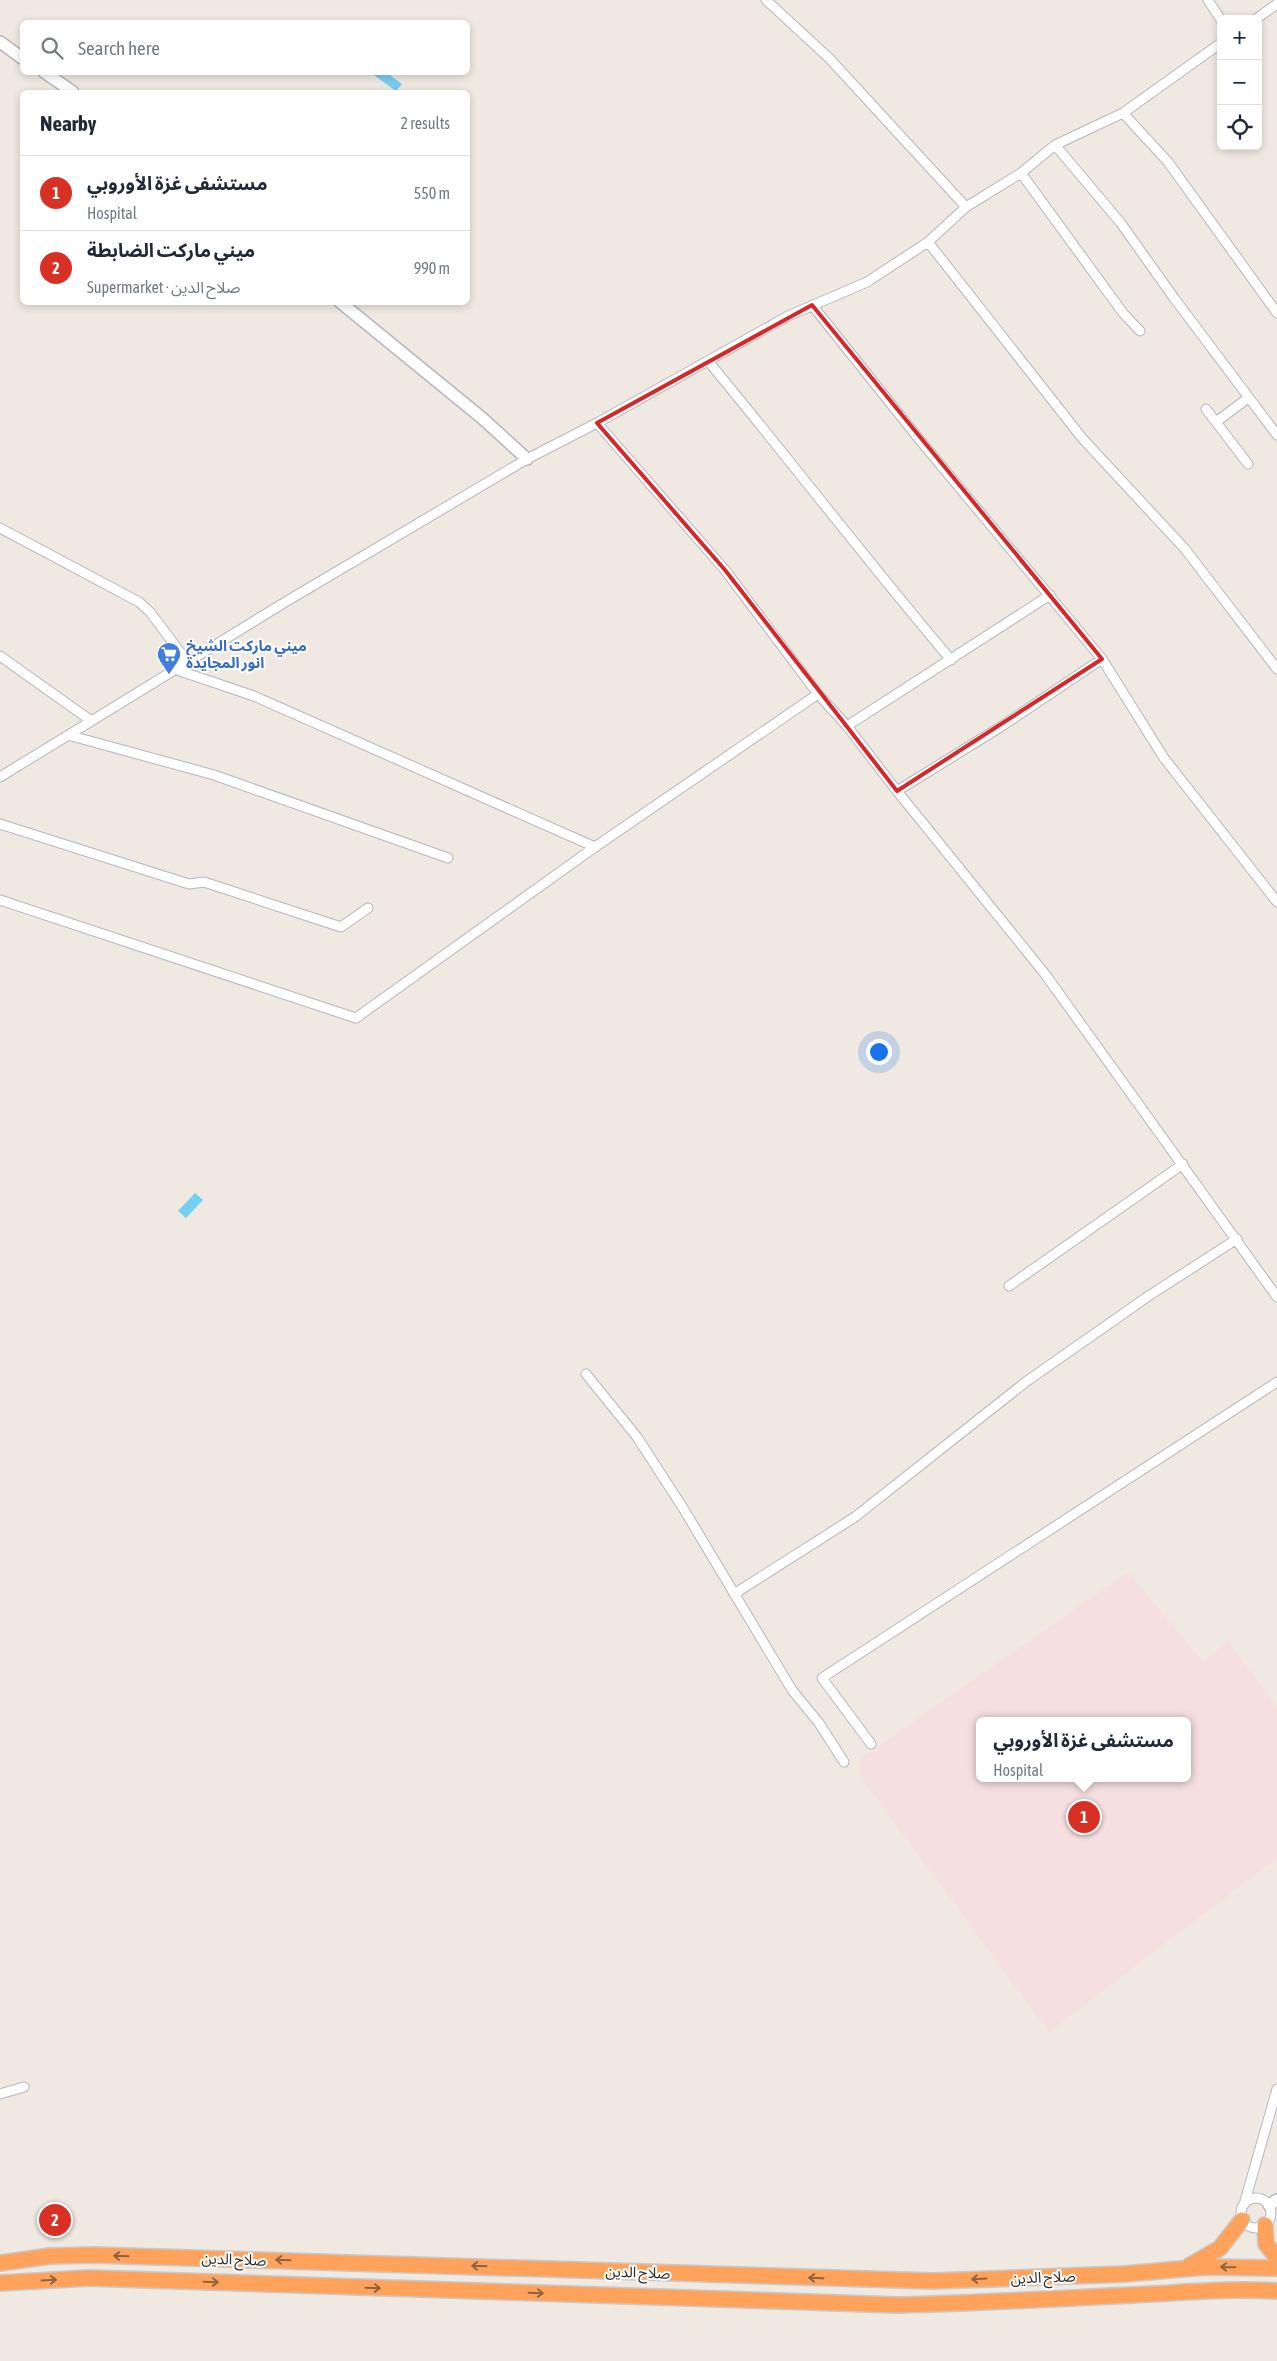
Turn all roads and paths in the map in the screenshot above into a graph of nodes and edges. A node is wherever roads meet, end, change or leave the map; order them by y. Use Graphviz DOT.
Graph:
graph roads {
  1 [pos="766,0"];
  2 [pos="1208,0"];
  3 [pos="1277,4"];
  4 [pos="1218,15"];
  5 [pos="1262,15"];
  6 [pos="0,42"];
  7 [pos="1217,47"];
  8 [pos="20,57"];
  9 [pos="48,75"];
  10 [pos="70,90"];
  11 [pos="1123,113"];
  12 [pos="1055,145"];
  13 [pos="1021,173"];
  14 [pos="966,207"];
  15 [pos="928,242"];
  16 [pos="344,305"];
  17 [pos="812,306"];
  18 [pos="1277,314"];
  19 [pos="1140,331"];
  20 [pos="708,362"];
  21 [pos="1248,398"];
  22 [pos="1206,409"];
  23 [pos="1216,422"];
  24 [pos="598,423"];
  25 [pos="1277,435"];
  26 [pos="527,460"];
  27 [pos="1248,464"];
  28 [pos="0,528"];
  29 [pos="1050,595"];
  30 [pos="0,656"];
  31 [pos="1102,659"];
  32 [pos="951,660"];
  33 [pos="1277,669"];
  34 [pos="177,670"];
  35 [pos="818,694"];
  36 [pos="90,720"];
  37 [pos="847,726"];
  38 [pos="68,735"];
  39 [pos="0,777"];
  40 [pos="897,791"];
  41 [pos="0,824"];
  42 [pos="595,847"];
  43 [pos="448,858"];
  44 [pos="0,900"];
  45 [pos="1277,902"];
  46 [pos="368,908"];
  47 [pos="1183,1164"];
  48 [pos="1237,1239"];
  49 [pos="1009,1286"];
  50 [pos="1277,1297"];
  51 [pos="586,1374"];
  52 [pos="1277,1382"];
  53 [pos="734,1594"];
  54 [pos="871,1744"];
  55 [pos="844,1762"];
  56 [pos="24,2087"];
  57 [pos="1277,2088"];
  58 [pos="0,2094"];
  59 [pos="1245,2201"];
  60 [pos="1273,2203"];
  61 [pos="1242,2220"];
  62 [pos="1265,2225"];
  63 [pos="1277,2258"];
  64 [pos="0,2263"];
  65 [pos="1185,2268"];
  66 [pos="1277,2268"];
  67 [pos="590,2270"];
  68 [pos="0,2283"];
  69 [pos="1277,2291"];
  70 [pos="583,2295"];
  1 -- 14 [label="street"];
  2 -- 4 [label="street"];
  3 -- 5 [label="street"];
  6 -- 8 [label="street"];
  7 -- 11 [label="street"];
  9 -- 10 [label="street"];
  11 -- 12 [label="street"];
  11 -- 18 [label="street"];
  12 -- 13 [label="street"];
  12 -- 21 [label="street"];
  13 -- 14 [label="street"];
  13 -- 19 [label="street"];
  14 -- 15 [label="street"];
  15 -- 17 [label="street"];
  15 -- 33 [label="street"];
  16 -- 26 [label="street"];
  17 -- 20 [label="street"];
  17 -- 29 [label="street"];
  20 -- 24 [label="street"];
  20 -- 32 [label="street"];
  21 -- 23 [label="street"];
  21 -- 25 [label="street"];
  22 -- 23 [label="street"];
  23 -- 27 [label="street"];
  24 -- 26 [label="street"];
  24 -- 35 [label="street"];
  26 -- 34 [label="street"];
  28 -- 34 [label="street"];
  29 -- 31 [label="street"];
  29 -- 32 [label="street"];
  30 -- 36 [label="street"];
  31 -- 40 [label="street"];
  31 -- 45 [label="street"];
  32 -- 37 [label="street"];
  34 -- 36 [label="street"];
  34 -- 42 [label="street"];
  35 -- 37 [label="street"];
  35 -- 42 [label="street"];
  36 -- 38 [label="street"];
  37 -- 40 [label="street"];
  38 -- 39 [label="street"];
  38 -- 43 [label="street"];
  40 -- 47 [label="street"];
  41 -- 46 [label="street"];
  42 -- 44 [label="street"];
  47 -- 48 [label="street"];
  47 -- 49 [label="street"];
  48 -- 50 [label="street"];
  48 -- 53 [label="street"];
  51 -- 53 [label="street"];
  52 -- 54 [label="street"];
  53 -- 55 [label="street"];
  56 -- 58 [label="street"];
  57 -- 59 [label="street"];
  59 -- 60 [label="street"];
  59 -- 61 [label="street"];
  60 -- 62 [label="street"];
  61 -- 62 [label="street"];
  61 -- 65 [label="highway"];
  62 -- 63 [label="highway"];
  67 -- 64 [label="highway, صلاح الدين, one-way"];
  66 -- 65 [label="highway, صلاح الدين, one-way"];
  65 -- 67 [label="highway, صلاح الدين, one-way"];
  67 -- 70 [label="highway"];
  68 -- 70 [label="highway, صلاح الدين, one-way"];
  69 -- 70 [label="highway, صلاح الدين"];
}
